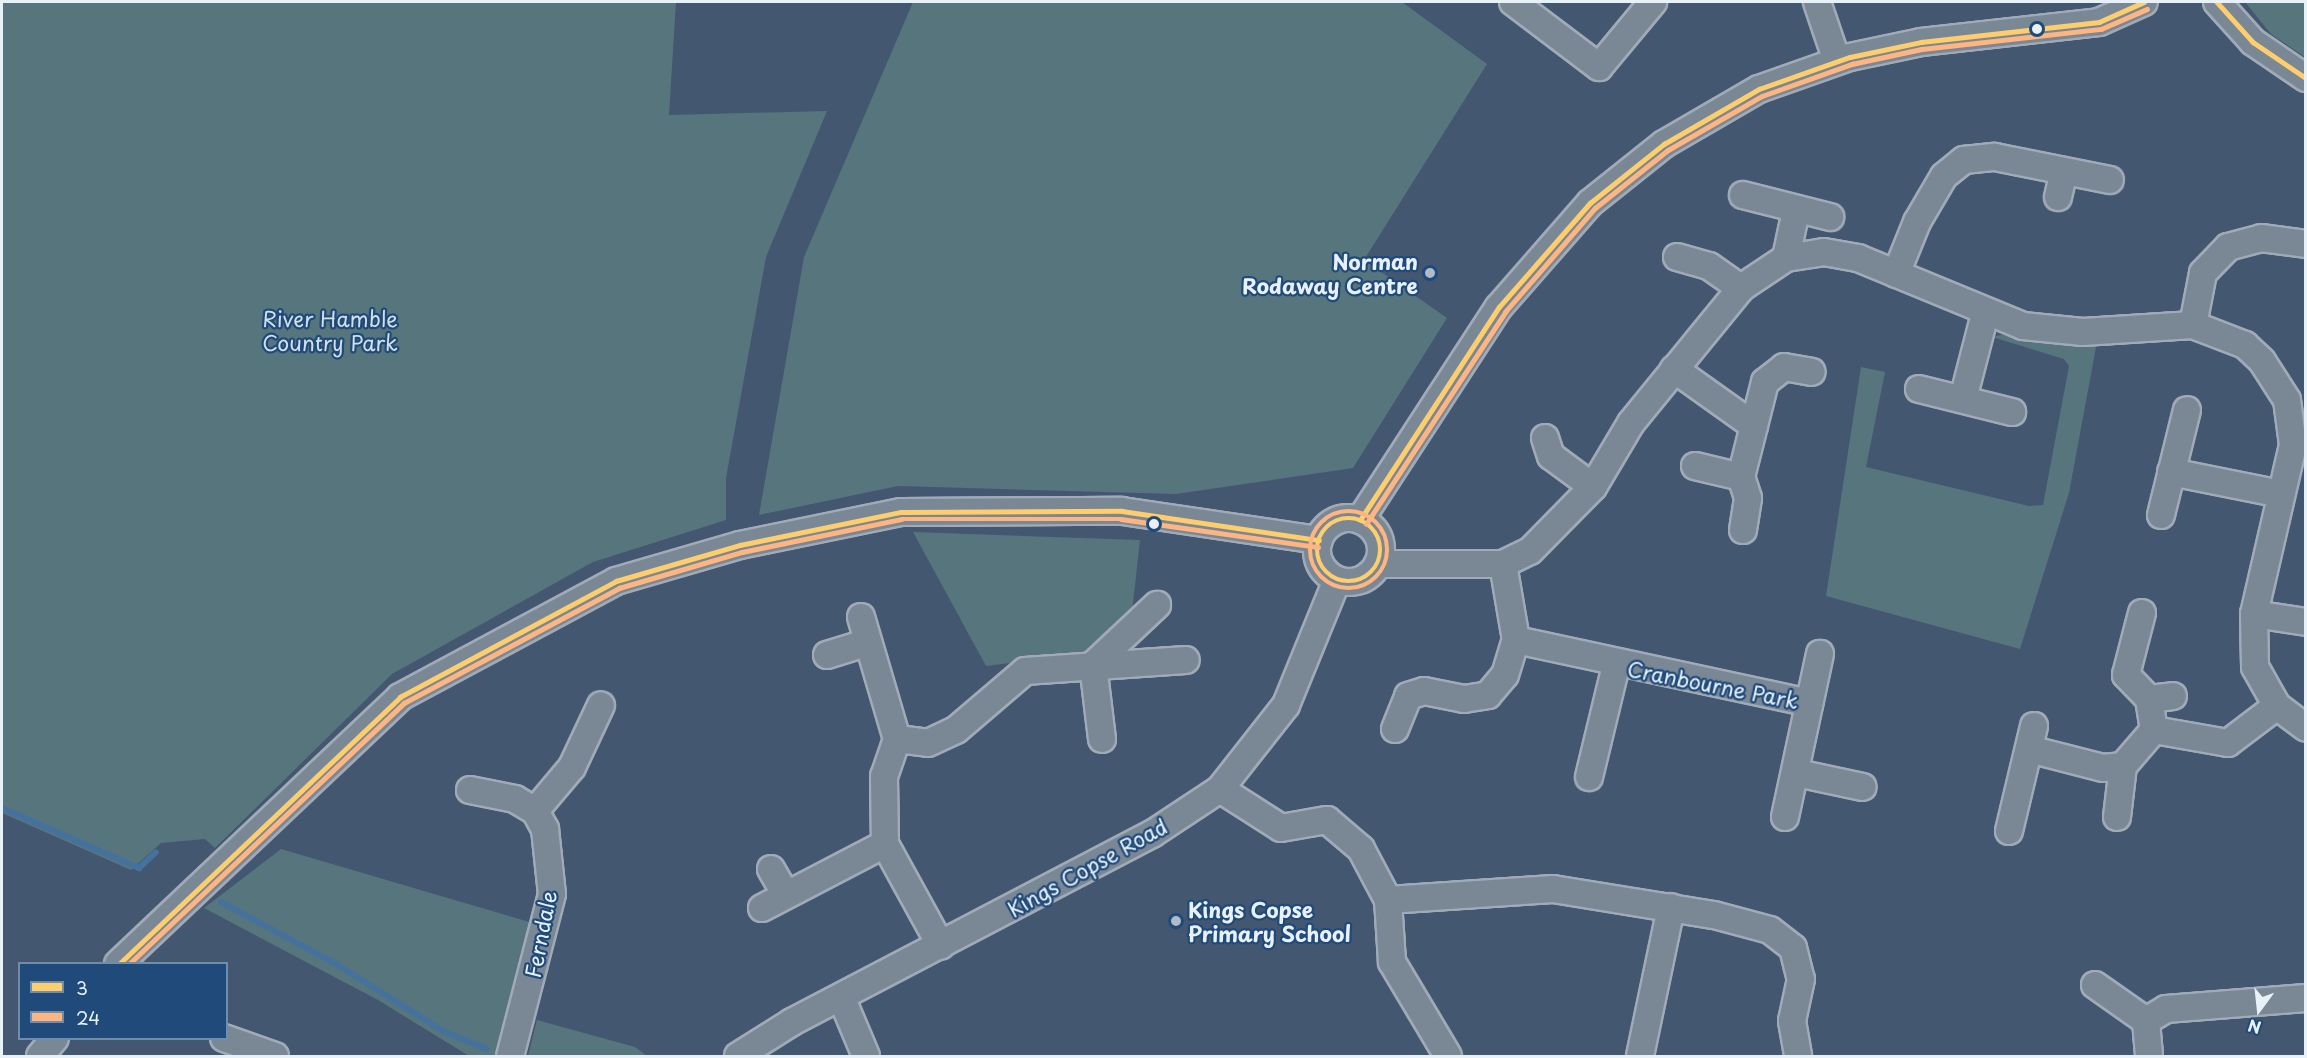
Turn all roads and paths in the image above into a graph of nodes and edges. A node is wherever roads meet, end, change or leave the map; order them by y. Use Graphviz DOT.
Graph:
graph roads {
  1 [pos="1513,2"];
  2 [pos="1653,2"];
  3 [pos="1817,2"];
  4 [pos="2144,2"];
  5 [pos="2217,2"];
  6 [pos="1837,62"];
  7 [pos="2306,78"];
  8 [pos="2064,172"];
  9 [pos="2110,180"];
  10 [pos="1743,195"];
  11 [pos="2058,197"];
  12 [pos="1796,210"];
  13 [pos="1830,217"];
  14 [pos="2306,244"];
  15 [pos="1677,257"];
  16 [pos="1786,258"];
  17 [pos="1896,274"];
  18 [pos="1741,288"];
  19 [pos="1985,314"];
  20 [pos="2193,325"];
  21 [pos="1674,369"];
  22 [pos="1812,372"];
  23 [pos="1919,389"];
  24 [pos="1964,399"];
  25 [pos="2187,410"];
  26 [pos="2012,412"];
  27 [pos="1754,426"];
  28 [pos="1543,450"];
  29 [pos="1695,466"];
  30 [pos="2171,472"];
  31 [pos="1741,477"];
  32 [pos="1593,487"];
  33 [pos="2281,494"];
  34 [pos="2161,515"];
  35 [pos="1360,520"];
  36 [pos="1743,530"];
  37 [pos="1319,540"];
  38 [pos="1378,564"];
  39 [pos="1503,564"];
  40 [pos="1337,580"];
  41 [pos="1157,605"];
  42 [pos="2142,613"];
  43 [pos="2254,614"];
  44 [pos="861,617"];
  45 [pos="2306,622"];
  46 [pos="1516,640"];
  47 [pos="866,643"];
  48 [pos="1820,654"];
  49 [pos="827,655"];
  50 [pos="1186,660"];
  51 [pos="1616,664"];
  52 [pos="1093,665"];
  53 [pos="1809,703"];
  54 [pos="2277,706"];
  55 [pos="590,717"];
  56 [pos="2306,728"];
  57 [pos="1395,729"];
  58 [pos="2154,730"];
  59 [pos="897,739"];
  60 [pos="1102,739"];
  61 [pos="2123,766"];
  62 [pos="1797,773"];
  63 [pos="1589,777"];
  64 [pos="1863,787"];
  65 [pos="1220,789"];
  66 [pos="477,795"];
  67 [pos="535,811"];
  68 [pos="1785,817"];
  69 [pos="2117,817"];
  70 [pos="2009,831"];
  71 [pos="885,844"];
  72 [pos="771,868"];
  73 [pos="785,893"];
  74 [pos="1388,900"];
  75 [pos="1671,907"];
  76 [pos="762,908"];
  77 [pos="941,946"];
  78 [pos="119,962"];
  79 [pos="2095,985"];
  80 [pos="2306,998"];
  81 [pos="842,999"];
  82 [pos="2146,1021"];
  83 [pos="228,1039"];
  84 [pos="53,1040"];
  85 [pos="40,1056"];
  86 [pos="275,1056"];
  87 [pos="510,1056"];
  88 [pos="738,1056"];
  89 [pos="867,1056"];
  90 [pos="1448,1056"];
  91 [pos="1640,1056"];
  92 [pos="1798,1056"];
  93 [pos="2149,1056"];
  1 -- 2 [label="street"];
  3 -- 6 [label="street"];
  4 -- 6 [label="street"];
  5 -- 7 [label="street"];
  6 -- 35 [label="street"];
  8 -- 9 [label="street"];
  8 -- 11 [label="street"];
  8 -- 17 [label="street"];
  10 -- 12 [label="street"];
  12 -- 13 [label="street"];
  12 -- 16 [label="street"];
  14 -- 20 [label="street"];
  15 -- 18 [label="street"];
  16 -- 17 [label="street"];
  16 -- 18 [label="street"];
  17 -- 19 [label="street"];
  18 -- 21 [label="street"];
  19 -- 20 [label="street"];
  19 -- 24 [label="street"];
  20 -- 33 [label="street"];
  21 -- 27 [label="street"];
  21 -- 32 [label="street"];
  22 -- 27 [label="street"];
  23 -- 24 [label="street"];
  24 -- 26 [label="street"];
  25 -- 30 [label="street"];
  27 -- 31 [label="street"];
  28 -- 32 [label="street"];
  29 -- 31 [label="street"];
  30 -- 33 [label="street"];
  30 -- 34 [label="street"];
  31 -- 36 [label="street"];
  32 -- 39 [label="street"];
  33 -- 43 [label="street"];
  35 -- 37 [label="street"];
  35 -- 38 [label="street"];
  37 -- 40 [label="street"];
  37 -- 78 [label="street"];
  38 -- 39 [label="street"];
  38 -- 40 [label="street"];
  39 -- 46 [label="street"];
  40 -- 65 [label="street, Kings Copse Road"];
  41 -- 52 [label="street"];
  42 -- 58 [label="street"];
  43 -- 45 [label="street"];
  43 -- 54 [label="street"];
  44 -- 47 [label="street"];
  46 -- 51 [label="street, Cranbourne Park"];
  46 -- 57 [label="street"];
  47 -- 49 [label="street"];
  47 -- 59 [label="street"];
  48 -- 53 [label="street, Cranbourne Park"];
  50 -- 52 [label="street"];
  51 -- 53 [label="street, Cranbourne Park"];
  51 -- 63 [label="street, Cranbourne Park"];
  52 -- 59 [label="street"];
  52 -- 60 [label="street"];
  53 -- 62 [label="street, Cranbourne Park"];
  54 -- 56 [label="street"];
  54 -- 58 [label="street"];
  55 -- 67 [label="street"];
  58 -- 61 [label="street"];
  59 -- 71 [label="street"];
  61 -- 69 [label="street"];
  61 -- 70 [label="street"];
  62 -- 64 [label="street"];
  62 -- 68 [label="street, Cranbourne Park"];
  65 -- 74 [label="street"];
  65 -- 77 [label="street, Kings Copse Road"];
  66 -- 67 [label="street"];
  67 -- 87 [label="street, Ferndale"];
  71 -- 73 [label="street"];
  71 -- 77 [label="street"];
  72 -- 73 [label="street"];
  73 -- 76 [label="street"];
  74 -- 75 [label="street"];
  74 -- 90 [label="street"];
  75 -- 91 [label="street"];
  75 -- 92 [label="street"];
  77 -- 81 [label="street, Kings Copse Road"];
  79 -- 82 [label="street"];
  80 -- 82 [label="street"];
  81 -- 88 [label="street, Kings Copse Road"];
  81 -- 89 [label="street"];
  82 -- 93 [label="street"];
  83 -- 86 [label="street"];
  84 -- 85 [label="street"];
}
